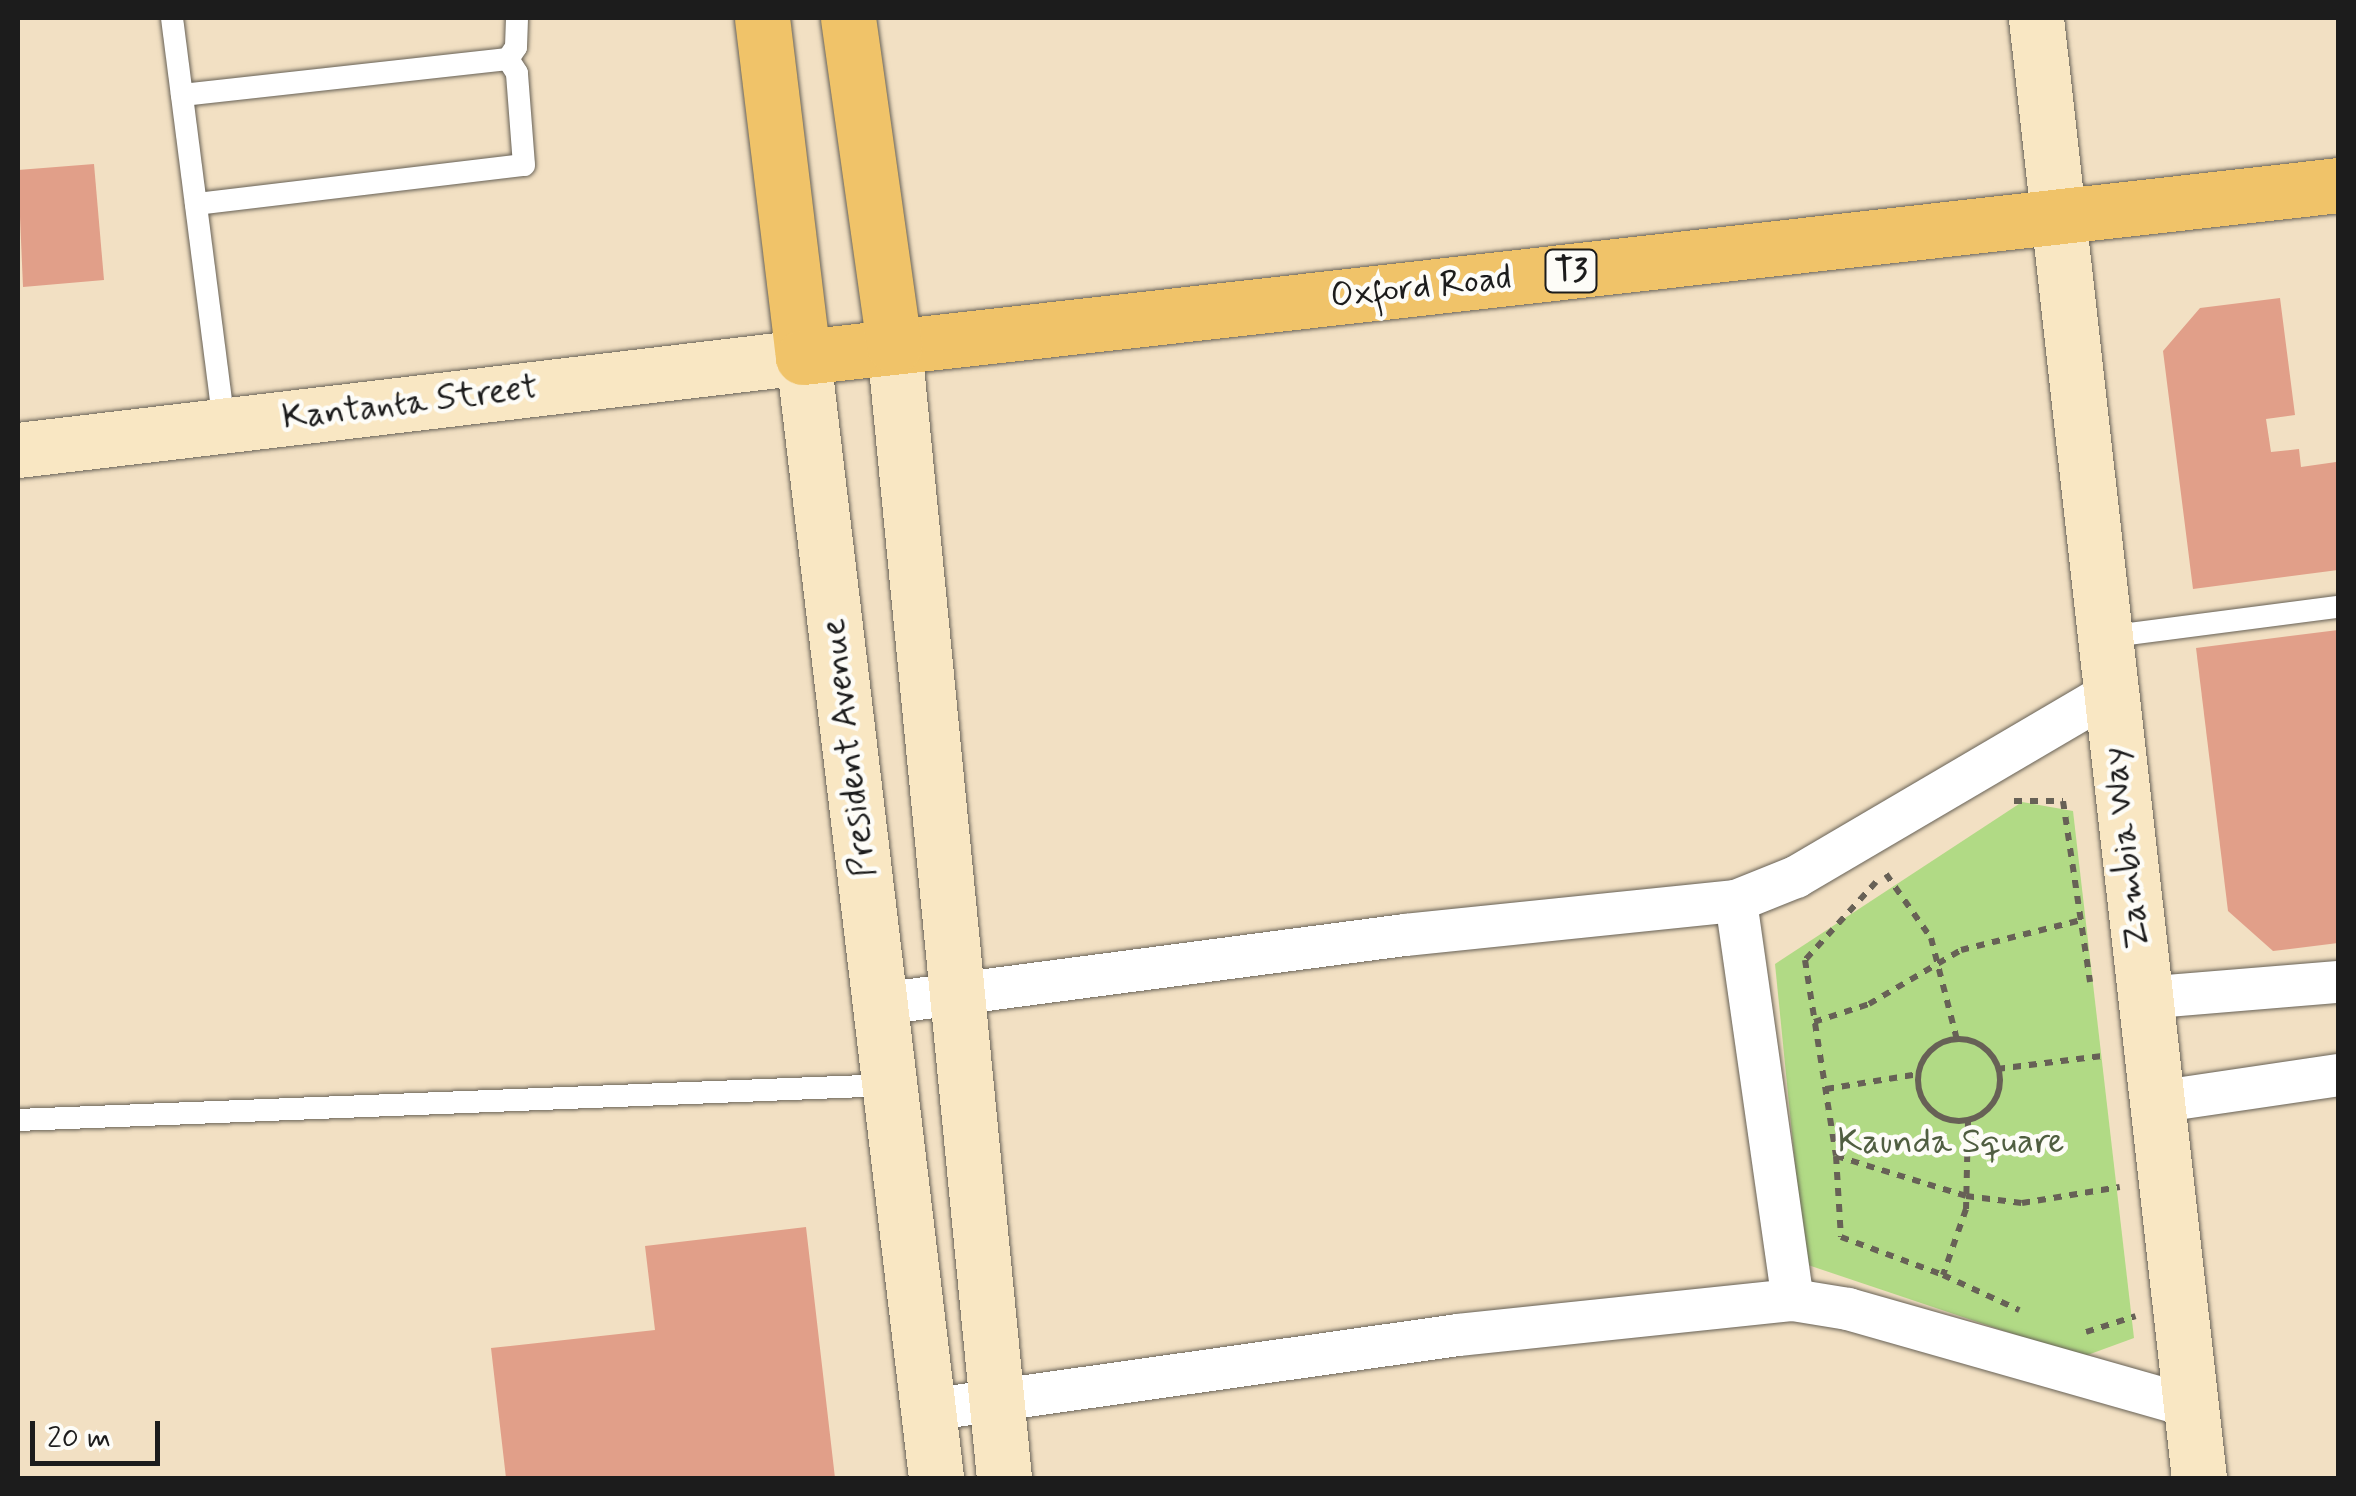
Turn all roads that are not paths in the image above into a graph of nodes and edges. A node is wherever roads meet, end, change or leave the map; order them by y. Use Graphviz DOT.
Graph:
graph roads {
  1 [pos="172,18"];
  2 [pos="517,18"];
  3 [pos="762,18"];
  4 [pos="848,18"];
  5 [pos="2036,18"];
  6 [pos="508,59"];
  7 [pos="182,95"];
  8 [pos="2338,186"];
  9 [pos="196,204"];
  10 [pos="2057,216"];
  11 [pos="894,346"];
  12 [pos="803,356"];
  13 [pos="224,425"];
  14 [pos="18,450"];
  15 [pos="2338,607"];
  16 [pos="2102,638"];
  17 [pos="2108,693"];
  18 [pos="1736,901"];
  19 [pos="2338,982"];
  20 [pos="957,994"];
  21 [pos="2118,998"];
  22 [pos="880,1004"];
  23 [pos="2338,1075"];
  24 [pos="889,1085"];
  25 [pos="2156,1102"];
  26 [pos="18,1120"];
  27 [pos="1792,1300"];
  28 [pos="996,1397"];
  29 [pos="2190,1408"];
  30 [pos="928,1410"];
  31 [pos="936,1478"];
  32 [pos="1004,1478"];
  33 [pos="2199,1478"];
  1 -- 7 [label="lane"];
  2 -- 6 [label="lane"];
  3 -- 12 [label="highway, President Avenue"];
  4 -- 11 [label="highway"];
  5 -- 10 [label="street, Zambia Way"];
  6 -- 7 [label="lane"];
  6 -- 9 [label="lane"];
  7 -- 9 [label="lane"];
  8 -- 10 [label="highway, Oxford Road / T3"];
  9 -- 13 [label="lane"];
  10 -- 11 [label="highway, Oxford Road / T3"];
  10 -- 16 [label="street, Zambia Way"];
  11 -- 12 [label="highway, Oxford Road / T3"];
  11 -- 20 [label="street"];
  12 -- 13 [label="street, Kantanta Street"];
  12 -- 22 [label="street, President Avenue"];
  13 -- 14 [label="street, Kantanta Street"];
  15 -- 16 [label="lane"];
  16 -- 17 [label="street, Zambia Way"];
  17 -- 18 [label="street"];
  17 -- 21 [label="street, Zambia Way"];
  18 -- 20 [label="street"];
  18 -- 27 [label="street"];
  19 -- 21 [label="street"];
  20 -- 22 [label="street"];
  20 -- 28 [label="street"];
  21 -- 25 [label="street, Zambia Way"];
  22 -- 24 [label="street, President Avenue"];
  23 -- 25 [label="street"];
  24 -- 26 [label="lane"];
  24 -- 30 [label="street, President Avenue"];
  25 -- 29 [label="street, Zambia Way"];
  27 -- 28 [label="street"];
  27 -- 29 [label="street"];
  28 -- 30 [label="street"];
  28 -- 32 [label="street"];
  29 -- 33 [label="street, Zambia Way"];
  30 -- 31 [label="street, President Avenue"];
}
